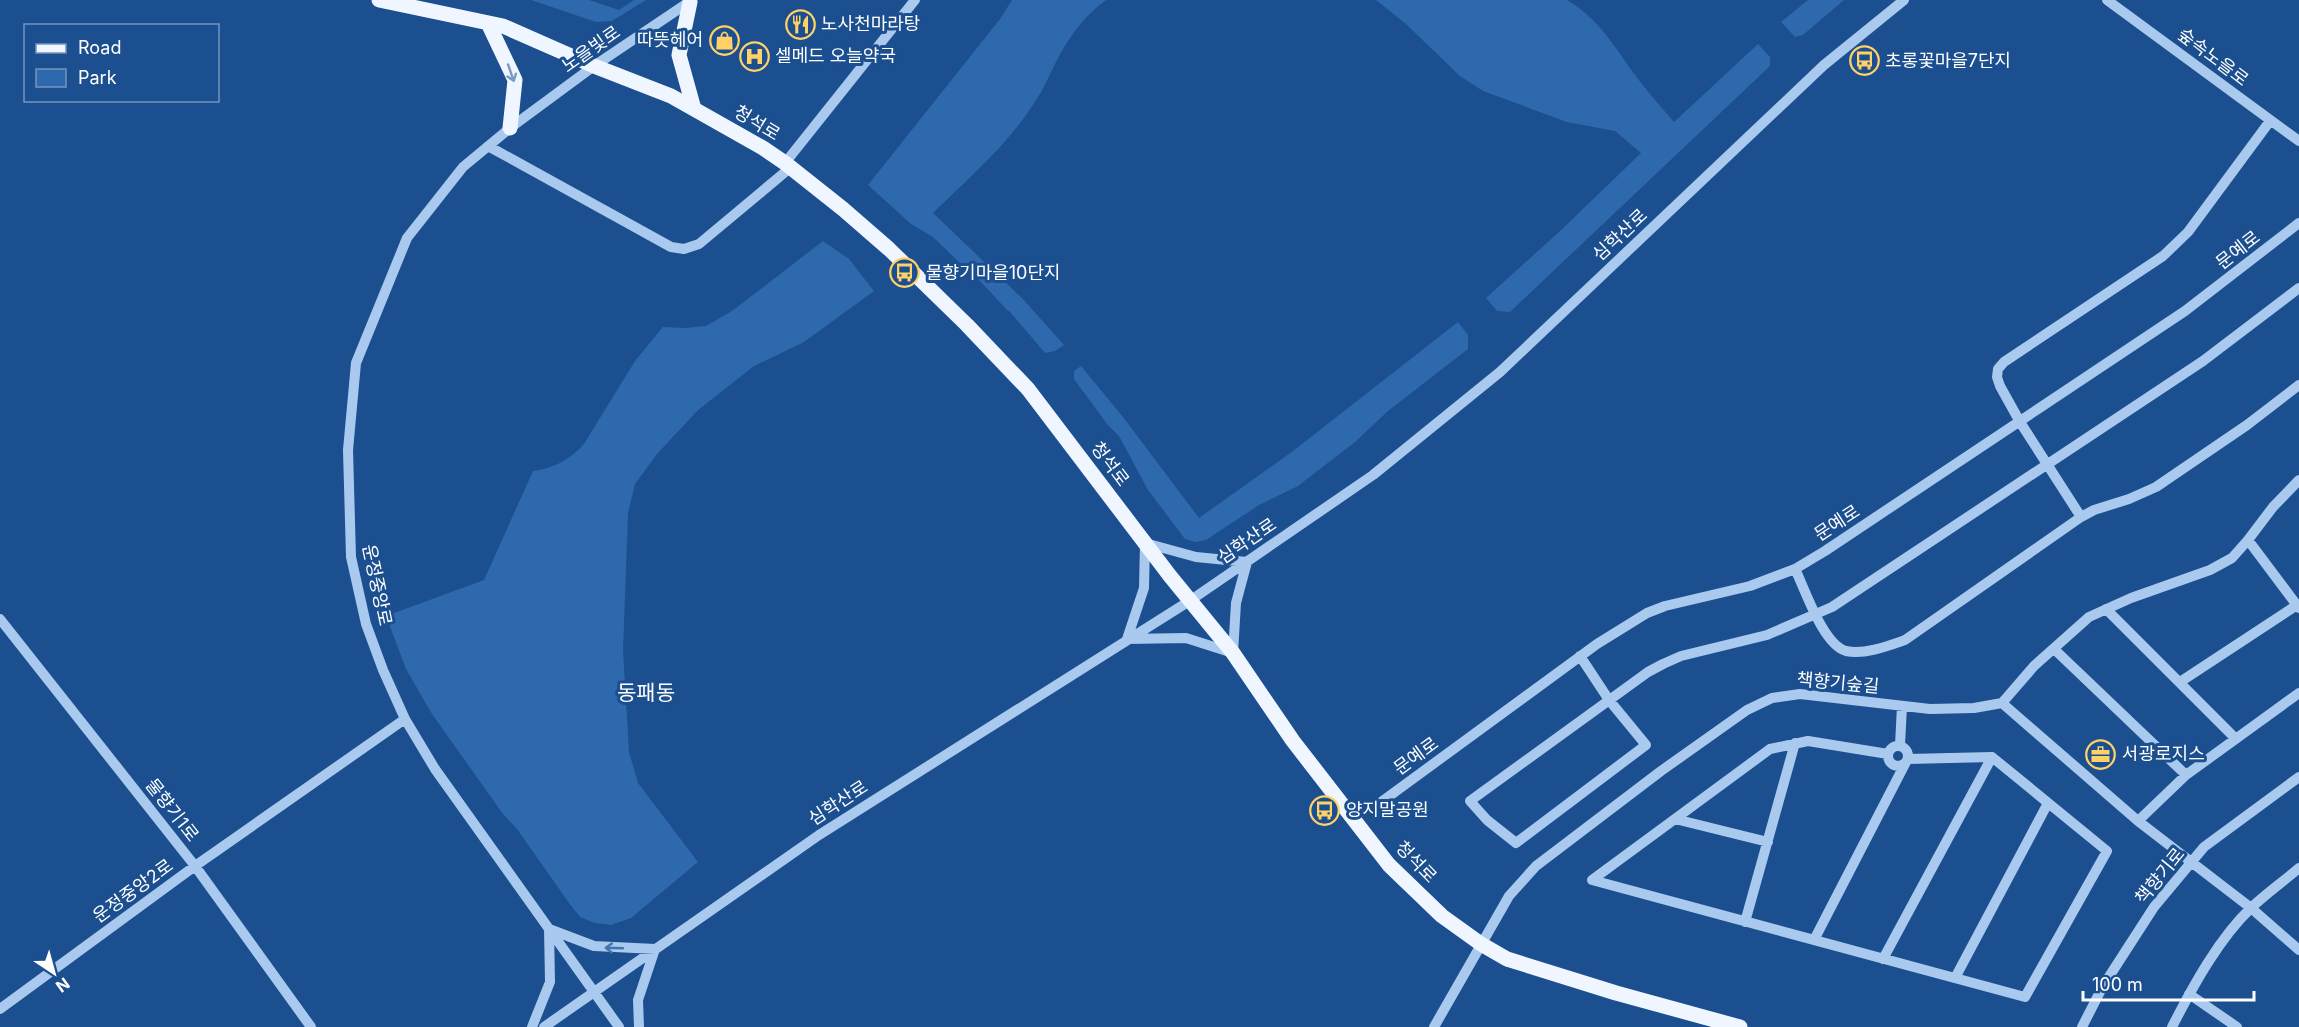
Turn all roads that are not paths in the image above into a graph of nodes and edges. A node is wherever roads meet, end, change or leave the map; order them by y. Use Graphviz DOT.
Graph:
graph roads {
  1 [pos="379,0"];
  2 [pos="915,0"];
  3 [pos="1905,0"];
  4 [pos="2107,0"];
  5 [pos="691,1"];
  6 [pos="488,23"];
  7 [pos="594,66"];
  8 [pos="694,109"];
  9 [pos="2270,121"];
  10 [pos="510,128"];
  11 [pos="2299,141"];
  12 [pos="488,146"];
  13 [pos="787,166"];
  14 [pos="2299,223"];
  15 [pos="2299,288"];
  16 [pos="2299,385"];
  17 [pos="2020,422"];
  18 [pos="2048,465"];
  19 [pos="2299,480"];
  20 [pos="2081,517"];
  21 [pos="2248,540"];
  22 [pos="1145,543"];
  23 [pos="1247,562"];
  24 [pos="1796,569"];
  25 [pos="1191,600"];
  26 [pos="2298,607"];
  27 [pos="2106,609"];
  28 [pos="1816,614"];
  29 [pos="0,619"];
  30 [pos="1127,639"];
  31 [pos="2054,649"];
  32 [pos="1233,653"];
  33 [pos="1580,656"];
  34 [pos="2180,681"];
  35 [pos="2299,693"];
  36 [pos="1609,700"];
  37 [pos="2002,703"];
  38 [pos="1902,706"];
  39 [pos="405,719"];
  40 [pos="2236,739"];
  41 [pos="1795,743"];
  42 [pos="1900,746"];
  43 [pos="1888,754"];
  44 [pos="1992,757"];
  45 [pos="1907,760"];
  46 [pos="2186,775"];
  47 [pos="2299,777"];
  48 [pos="2049,803"];
  49 [pos="1373,808"];
  50 [pos="1675,819"];
  51 [pos="2138,821"];
  52 [pos="1768,842"];
  53 [pos="2192,862"];
  54 [pos="195,866"];
  55 [pos="2299,868"];
  56 [pos="2251,908"];
  57 [pos="1745,922"];
  58 [pos="549,929"];
  59 [pos="1814,940"];
  60 [pos="1481,944"];
  61 [pos="655,950"];
  62 [pos="2299,950"];
  63 [pos="1883,959"];
  64 [pos="1955,978"];
  65 [pos="594,992"];
  66 [pos="2189,994"];
  67 [pos="0,1009"];
  68 [pos="311,1027"];
  69 [pos="532,1027"];
  70 [pos="544,1027"];
  71 [pos="619,1027"];
  72 [pos="639,1027"];
  73 [pos="1434,1027"];
  74 [pos="1740,1027"];
  75 [pos="2082,1027"];
  76 [pos="2172,1027"];
  77 [pos="2237,1027"];
  1 -- 6 [label="main road, 청석로"];
  2 -- 13 [label="street"];
  3 -- 23 [label="street, 심학산로"];
  4 -- 9 [label="street, 숲속노을로"];
  5 -- 7 [label="street, 노을빛로"];
  5 -- 8 [label="main road"];
  6 -- 7 [label="main road, 청석로"];
  6 -- 10 [label="main road, one-way"];
  7 -- 8 [label="main road, 청석로"];
  7 -- 10 [label="street, 노을빛로"];
  8 -- 13 [label="main road, 청석로"];
  9 -- 11 [label="street, 숲속노을로"];
  9 -- 17 [label="street"];
  10 -- 12 [label="street, 운정중앙로"];
  12 -- 13 [label="street"];
  12 -- 39 [label="street, 운정중앙로"];
  13 -- 22 [label="main road, 청석로"];
  14 -- 17 [label="street, 문예로"];
  15 -- 18 [label="street"];
  16 -- 20 [label="street"];
  17 -- 18 [label="street"];
  17 -- 24 [label="street, 문예로"];
  18 -- 20 [label="street"];
  18 -- 28 [label="street"];
  19 -- 21 [label="street"];
  20 -- 28 [label="street"];
  21 -- 26 [label="street"];
  21 -- 27 [label="street"];
  22 -- 23 [label="street"];
  22 -- 25 [label="main road, 청석로"];
  22 -- 30 [label="street"];
  23 -- 25 [label="street, 심학산로"];
  23 -- 32 [label="street"];
  24 -- 28 [label="street"];
  24 -- 33 [label="street, 문예로"];
  25 -- 30 [label="street, 심학산로"];
  25 -- 32 [label="main road, 청석로"];
  26 -- 34 [label="street"];
  27 -- 31 [label="street"];
  27 -- 34 [label="street"];
  28 -- 36 [label="street"];
  29 -- 54 [label="street, 물향기1로"];
  30 -- 32 [label="street"];
  30 -- 61 [label="street, 심학산로"];
  31 -- 37 [label="street"];
  31 -- 46 [label="street"];
  32 -- 60 [label="main road, 청석로"];
  33 -- 36 [label="street"];
  33 -- 49 [label="street, 문예로"];
  34 -- 40 [label="street"];
  35 -- 40 [label="street"];
  36 -- 36 [label="street"];
  37 -- 38 [label="street, 책향기숲길"];
  37 -- 51 [label="street"];
  38 -- 42 [label="street"];
  38 -- 60 [label="street, 책향기숲길"];
  39 -- 54 [label="street, 운정중앙2로"];
  39 -- 58 [label="street, 운정중앙로"];
  40 -- 46 [label="street"];
  41 -- 43 [label="street"];
  41 -- 50 [label="street"];
  41 -- 52 [label="street"];
  42 -- 43 [label="street"];
  42 -- 45 [label="street"];
  43 -- 45 [label="street"];
  44 -- 45 [label="street"];
  44 -- 48 [label="street"];
  44 -- 63 [label="street"];
  45 -- 59 [label="street"];
  46 -- 51 [label="street"];
  47 -- 53 [label="street, 책향기로"];
  48 -- 64 [label="street"];
  48 -- 64 [label="street"];
  50 -- 52 [label="street"];
  50 -- 57 [label="street"];
  51 -- 53 [label="street"];
  52 -- 57 [label="street"];
  53 -- 56 [label="street"];
  53 -- 75 [label="street, 책향기로"];
  54 -- 67 [label="street, 운정중앙2로"];
  54 -- 68 [label="street, 물향기1로"];
  55 -- 56 [label="street"];
  56 -- 62 [label="street"];
  56 -- 66 [label="street"];
  57 -- 59 [label="street"];
  61 -- 58 [label="street, one-way"];
  58 -- 65 [label="street, 운정중앙로"];
  58 -- 69 [label="street"];
  59 -- 63 [label="street"];
  60 -- 73 [label="street, 책향기숲길"];
  60 -- 74 [label="main road, 청석로"];
  61 -- 65 [label="street, 심학산로"];
  61 -- 72 [label="street"];
  63 -- 64 [label="street"];
  65 -- 70 [label="street, 심학산로"];
  65 -- 71 [label="street, 운정중앙로"];
  66 -- 76 [label="street"];
  66 -- 77 [label="street"];
}
